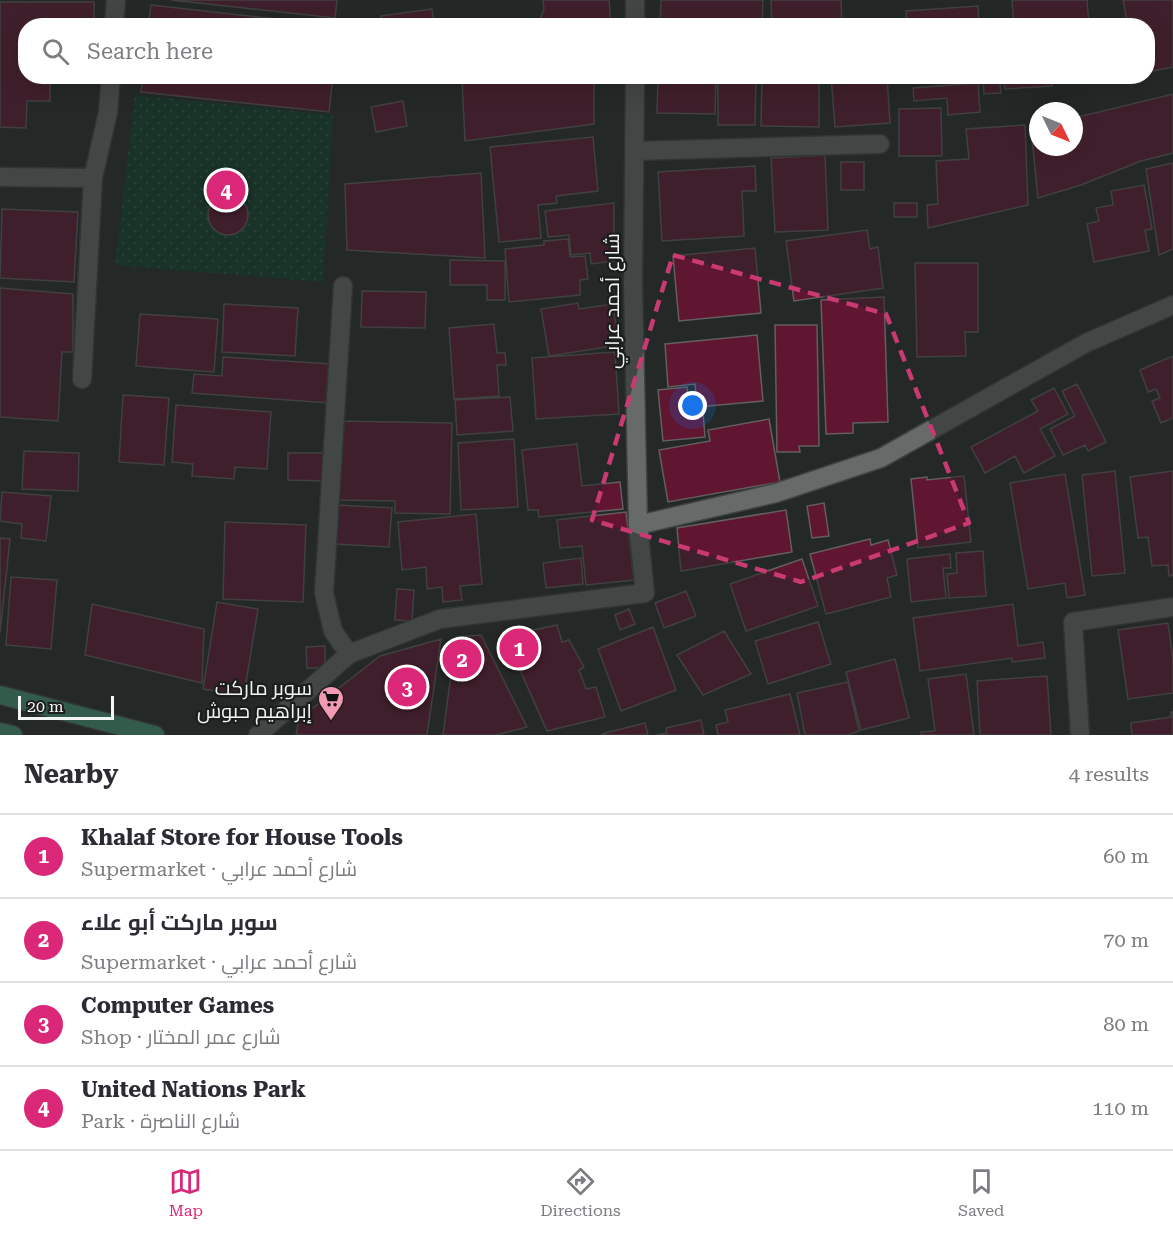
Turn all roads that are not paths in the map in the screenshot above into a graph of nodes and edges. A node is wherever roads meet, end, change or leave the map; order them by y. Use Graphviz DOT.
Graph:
graph roads {
  1 [pos="116,0"];
  2 [pos="635,0"];
  3 [pos="115,18"];
  4 [pos="635,18"];
  5 [pos="110,84"];
  6 [pos="635,84"];
  7 [pos="880,144"];
  8 [pos="634,151"];
  9 [pos="0,177"];
  10 [pos="93,178"];
  11 [pos="343,286"];
  12 [pos="1173,305"];
  13 [pos="82,379"];
  14 [pos="638,525"];
  15 [pos="1173,607"];
  16 [pos="349,654"];
  17 [pos="0,695"];
  18 [pos="0,732"];
  19 [pos="13,735"];
  20 [pos="155,735"];
  21 [pos="258,735"];
  22 [pos="1080,735"];
  1 -- 3 [label="street"];
  2 -- 4 [label="street"];
  5 -- 10 [label="street"];
  6 -- 8 [label="street, شارع أحمد عرابي"];
  7 -- 8 [label="street"];
  8 -- 14 [label="street, شارع أحمد عرابي"];
  9 -- 10 [label="street"];
  10 -- 13 [label="street"];
  11 -- 16 [label="street"];
  12 -- 14 [label="street"];
  14 -- 16 [label="street, شارع أحمد عرابي"];
  15 -- 22 [label="street"];
  16 -- 21 [label="street"];
  17 -- 20 [label="main road"];
  18 -- 19 [label="main road"];
}
